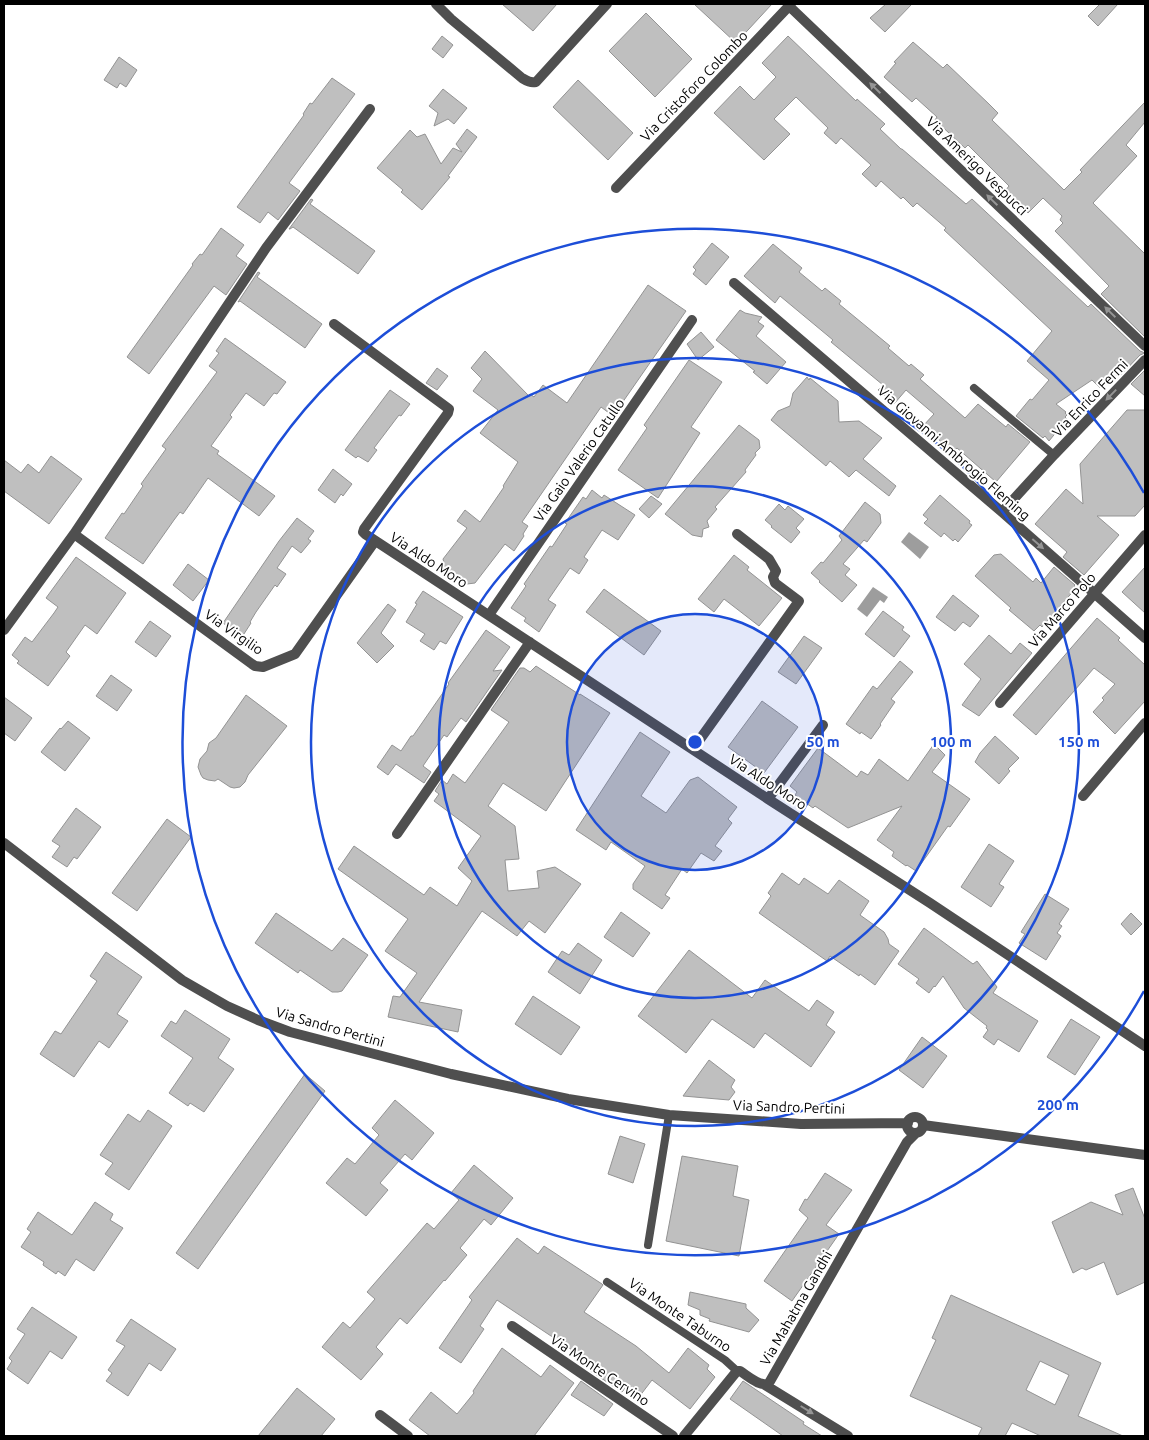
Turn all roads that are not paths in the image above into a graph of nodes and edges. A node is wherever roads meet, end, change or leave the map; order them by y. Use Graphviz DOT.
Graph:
graph roads {
  1 [pos="436,4"];
  2 [pos="607,4"];
  3 [pos="790,5"];
  4 [pos="370,109"];
  5 [pos="616,188"];
  6 [pos="734,282"];
  7 [pos="692,320"];
  8 [pos="334,324"];
  9 [pos="1145,346"];
  10 [pos="1145,360"];
  11 [pos="974,388"];
  12 [pos="1054,455"];
  13 [pos="1002,512"];
  14 [pos="74,534"];
  15 [pos="737,534"];
  16 [pos="1145,535"];
  17 [pos="375,541"];
  18 [pos="1094,593"];
  19 [pos="489,615"];
  20 [pos="4,630"];
  21 [pos="1145,638"];
  22 [pos="530,642"];
  23 [pos="1000,702"];
  24 [pos="1145,723"];
  25 [pos="823,725"];
  26 [pos="693,749"];
  27 [pos="1083,796"];
  28 [pos="768,799"];
  29 [pos="397,834"];
  30 [pos="4,844"];
  31 [pos="1145,1046"];
  32 [pos="669,1115"];
  33 [pos="911,1129"];
  34 [pos="1145,1156"];
  35 [pos="648,1245"];
  36 [pos="607,1282"];
  37 [pos="512,1326"];
  38 [pos="737,1371"];
  39 [pos="766,1385"];
  40 [pos="380,1415"];
  41 [pos="408,1436"];
  42 [pos="674,1436"];
  43 [pos="684,1436"];
  44 [pos="848,1436"];
  1 -- 2 [label="street"];
  3 -- 5 [label="street, Via Cristoforo Colombo"];
  9 -- 3 [label="street, Via Amerigo Vespucci, one-way"];
  4 -- 14 [label="street"];
  6 -- 13 [label="street, Via Giovanni Ambrogio Fleming"];
  7 -- 19 [label="street, Via Gaio Valerio Catullo"];
  8 -- 17 [label="street"];
  10 -- 12 [label="street, Via Enrico Fermi, one-way"];
  11 -- 12 [label="lane, Via Enrico Fermi"];
  12 -- 13 [label="street, Via Enrico Fermi"];
  13 -- 18 [label="street, Via Giovanni Ambrogio Fleming, one-way"];
  14 -- 17 [label="street, Via Virgilio"];
  14 -- 20 [label="street"];
  15 -- 26 [label="street"];
  16 -- 18 [label="street, Via Marco Polo"];
  17 -- 19 [label="street, Via Aldo Moro"];
  18 -- 21 [label="street, Via Giovanni Ambrogio Fleming"];
  18 -- 23 [label="street, Via Marco Polo"];
  19 -- 22 [label="street, Via Aldo Moro"];
  22 -- 26 [label="street, Via Aldo Moro"];
  22 -- 29 [label="street"];
  24 -- 27 [label="street"];
  25 -- 28 [label="street"];
  26 -- 28 [label="street, Via Aldo Moro"];
  28 -- 31 [label="street, Via Aldo Moro"];
  30 -- 32 [label="street, Via Sandro Pertini"];
  32 -- 33 [label="street, Via Sandro Pertini"];
  32 -- 35 [label="lane"];
  33 -- 34 [label="street, Via Mahatma Gandhi"];
  33 -- 39 [label="street, Via Mahatma Gandhi"];
  36 -- 38 [label="lane, Via Monte Taburno"];
  37 -- 42 [label="street, Via Monte Cervino"];
  38 -- 39 [label="street, Via Mahatma Gandhi"];
  38 -- 43 [label="street"];
  39 -- 44 [label="street, one-way"];
  40 -- 41 [label="street"];
}
